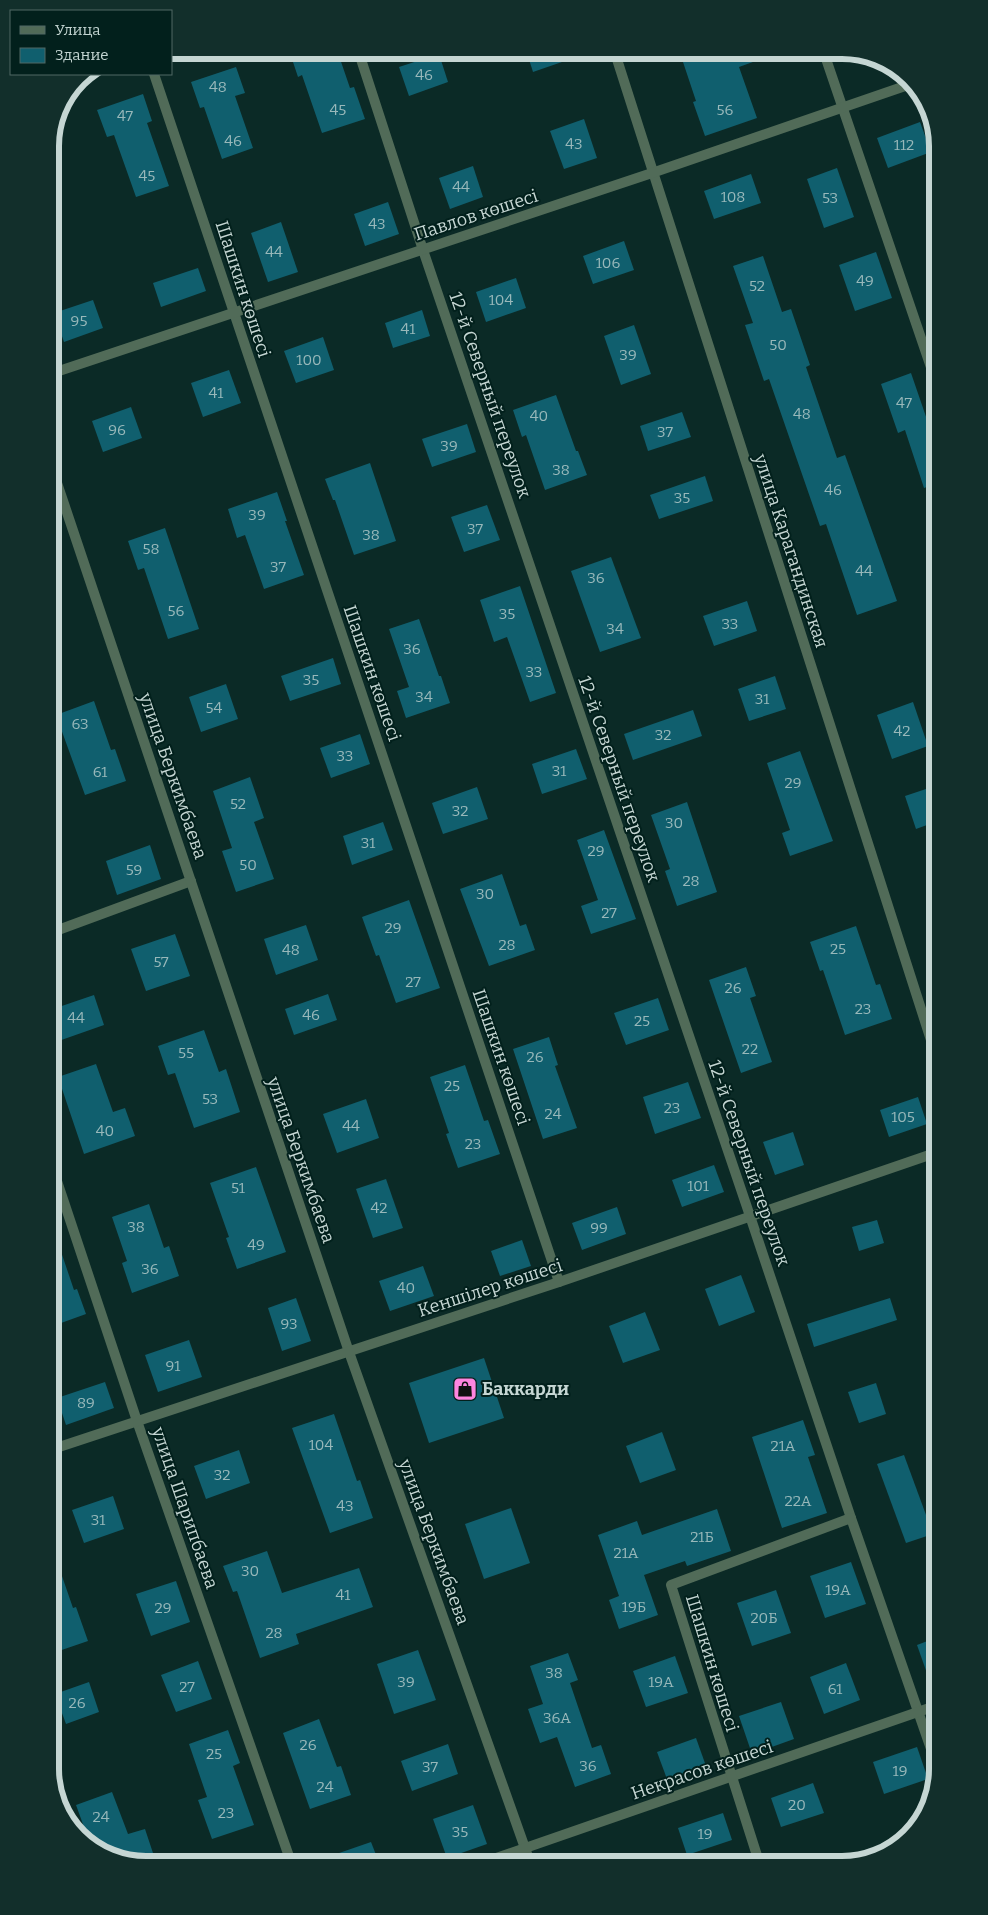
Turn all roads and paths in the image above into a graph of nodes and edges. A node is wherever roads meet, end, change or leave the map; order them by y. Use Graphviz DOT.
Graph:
graph roads {
  1 [pos="361,59"];
  2 [pos="617,59"];
  3 [pos="826,59"];
  4 [pos="154,75"];
  5 [pos="905,86"];
  6 [pos="842,107"];
  7 [pos="652,174"];
  8 [pos="423,250"];
  9 [pos="234,313"];
  10 [pos="929,362"];
  11 [pos="59,371"];
  12 [pos="59,489"];
  13 [pos="191,882"];
  14 [pos="59,930"];
  15 [pos="929,1034"];
  16 [pos="929,1155"];
  17 [pos="59,1187"];
  18 [pos="750,1216"];
  19 [pos="560,1282"];
  20 [pos="349,1352"];
  21 [pos="137,1421"];
  22 [pos="59,1447"];
  23 [pos="851,1518"];
  24 [pos="929,1708"];
  25 [pos="918,1712"];
  26 [pos="929,1743"];
  27 [pos="731,1777"];
  28 [pos="526,1848"];
  29 [pos="289,1856"];
  30 [pos="502,1856"];
  31 [pos="528,1856"];
  32 [pos="757,1856"];
  1 -- 8 [label="street, 12-й Северный переулок"];
  2 -- 7 [label="street, улица Карагандинская"];
  3 -- 6 [label="street"];
  4 -- 9 [label="street, Шашкин көшесі"];
  5 -- 6 [label="street, Павлов көшесі"];
  6 -- 7 [label="street, Павлов көшесі"];
  6 -- 10 [label="street"];
  7 -- 8 [label="street, Павлов көшесі"];
  7 -- 15 [label="street, улица Карагандинская"];
  8 -- 9 [label="street, Павлов көшесі"];
  8 -- 18 [label="street, 12-й Северный переулок"];
  9 -- 11 [label="street, Павлов көшесі"];
  9 -- 19 [label="street, Шашкин көшесі"];
  12 -- 13 [label="street, улица Беркимбаева"];
  13 -- 14 [label="street"];
  13 -- 20 [label="street, улица Беркимбаева"];
  16 -- 18 [label="street, Кеншілер көшесі"];
  17 -- 21 [label="street, улица Шарипбаева"];
  18 -- 19 [label="street, Кеншілер көшесі"];
  18 -- 23 [label="street, 12-й Северный переулок"];
  19 -- 20 [label="street, Кеншілер көшесі"];
  20 -- 21 [label="street, Кеншілер көшесі"];
  20 -- 28 [label="street, улица Беркимбаева"];
  21 -- 22 [label="street, Кеншілер көшесі"];
  21 -- 29 [label="street, улица Шарипбаева"];
  23 -- 25 [label="street, 12-й Северный переулок"];
  23 -- 27 [label="street, Шашкин көшесі"];
  24 -- 25 [label="street, Некрасов көшесі"];
  25 -- 26 [label="street, 12-й Северный переулок"];
  25 -- 27 [label="street, Некрасов көшесі"];
  27 -- 28 [label="street, Некрасов көшесі"];
  27 -- 32 [label="street, Шашкин көшесі"];
  28 -- 30 [label="street, Некрасов көшесі"];
  28 -- 31 [label="street, улица Беркимбаева"];
}
